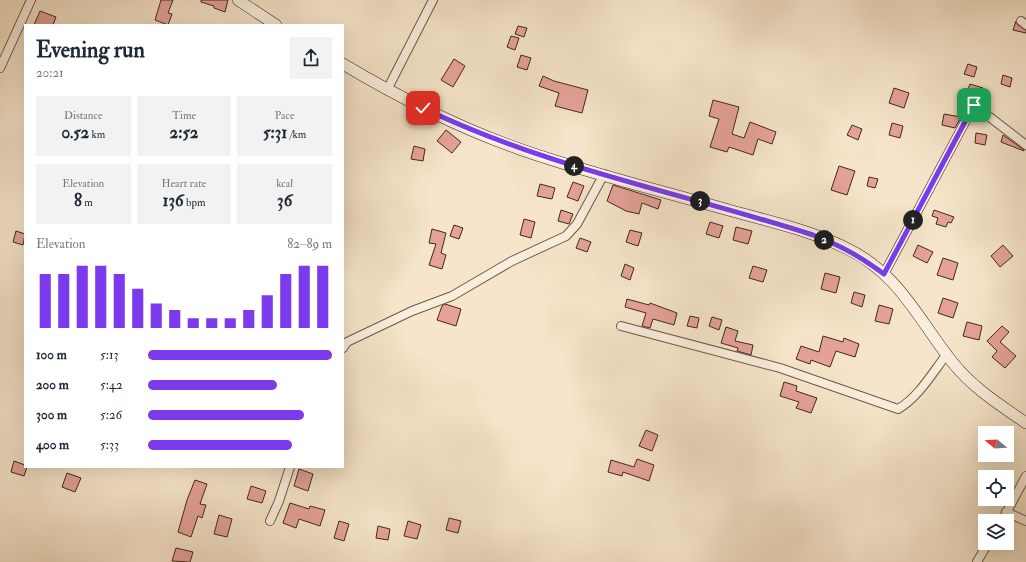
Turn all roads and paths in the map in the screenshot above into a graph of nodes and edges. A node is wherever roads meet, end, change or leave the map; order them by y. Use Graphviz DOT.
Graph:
graph roads {
  1 [pos="31,0"];
  2 [pos="238,0"];
  3 [pos="434,0"];
  4 [pos="274,24"];
  5 [pos="344,65"];
  6 [pos="0,68"];
  7 [pos="387,90"];
  8 [pos="1026,145"];
  9 [pos="604,174"];
  10 [pos="884,274"];
  11 [pos="621,326"];
  12 [pos="344,346"];
  13 [pos="947,354"];
  14 [pos="1026,423"];
  15 [pos="290,468"];
  16 [pos="1026,476"];
  17 [pos="1006,512"];
  18 [pos="270,521"];
  19 [pos="1026,521"];
  20 [pos="984,550"];
  21 [pos="977,562"];
  1 -- 6 [label="street"];
  2 -- 4 [label="main road"];
  3 -- 7 [label="street"];
  5 -- 7 [label="main road"];
  7 -- 9 [label="main road"];
  8 -- 10 [label="street"];
  9 -- 10 [label="main road"];
  9 -- 12 [label="street"];
  10 -- 13 [label="main road"];
  11 -- 13 [label="street"];
  13 -- 14 [label="main road"];
  15 -- 18 [label="street"];
  16 -- 17 [label="street"];
  17 -- 19 [label="street"];
  20 -- 21 [label="street"];
}
